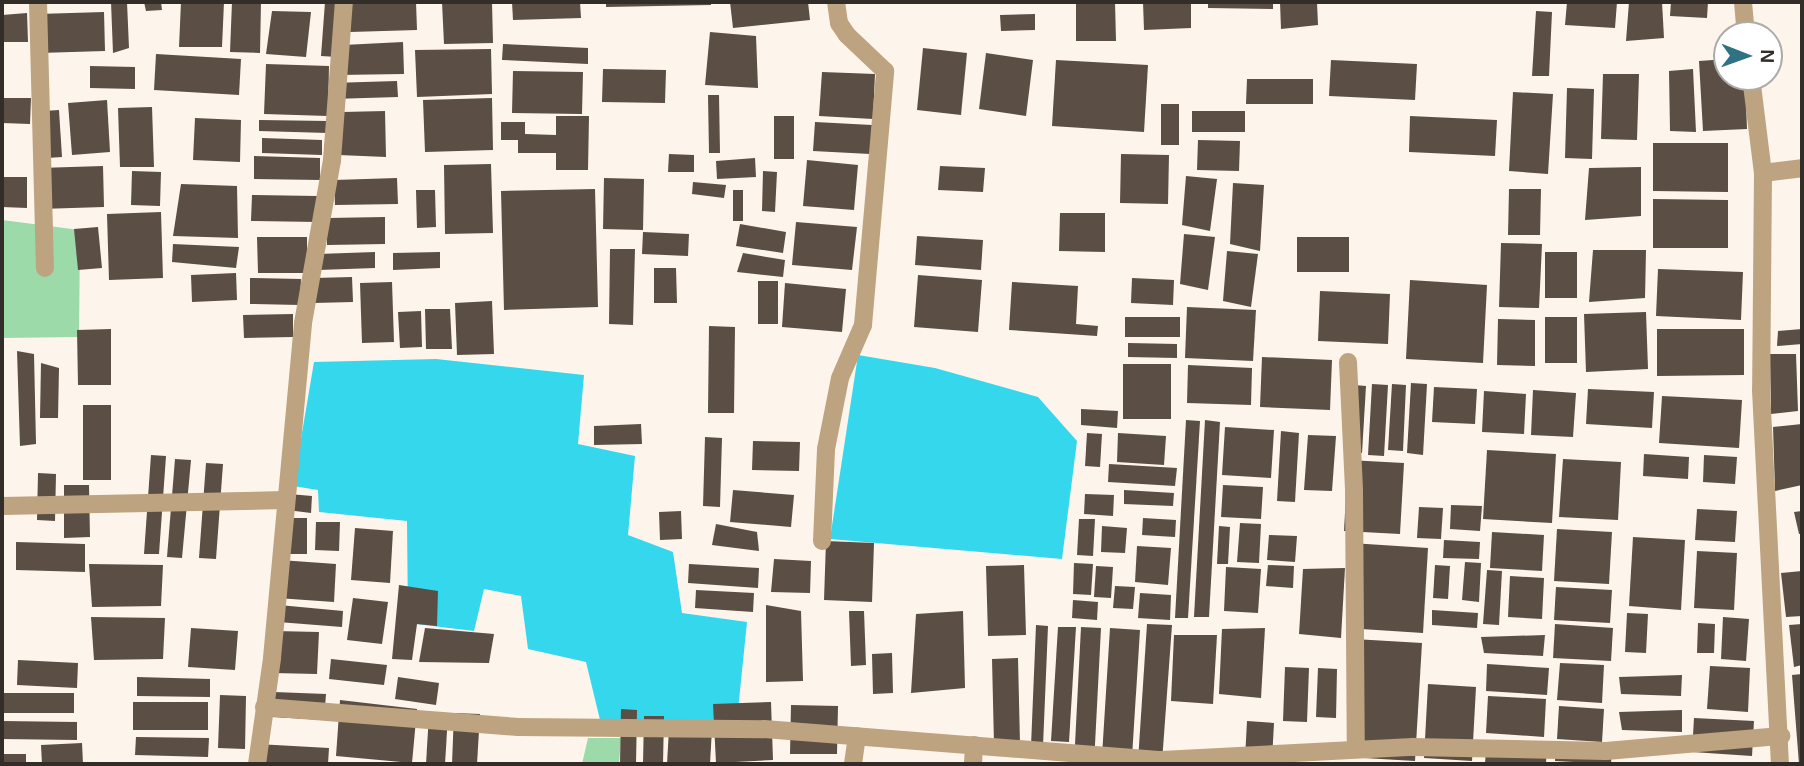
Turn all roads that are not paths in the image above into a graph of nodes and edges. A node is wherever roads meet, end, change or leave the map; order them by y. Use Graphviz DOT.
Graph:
graph roads {
  1 [pos="38,2"];
  2 [pos="344,2"];
  3 [pos="836,2"];
  4 [pos="1743,2"];
  5 [pos="1745,21"];
  6 [pos="1753,91"];
  7 [pos="1802,168"];
  8 [pos="1763,173"];
  9 [pos="45,268"];
  10 [pos="1348,362"];
  11 [pos="285,500"];
  12 [pos="2,506"];
  13 [pos="822,541"];
  14 [pos="264,707"];
  15 [pos="857,736"];
  16 [pos="1781,736"];
  17 [pos="974,746"];
  18 [pos="1344,754"];
  19 [pos="257,764"];
  20 [pos="853,764"];
  21 [pos="973,764"];
  22 [pos="1780,764"];
  1 -- 9 [label="street"];
  2 -- 11 [label="street"];
  3 -- 13 [label="street"];
  4 -- 5 [label="street"];
  6 -- 8 [label="street"];
  7 -- 8 [label="street"];
  8 -- 16 [label="street"];
  10 -- 18 [label="street"];
  11 -- 12 [label="street"];
  11 -- 14 [label="street"];
  14 -- 15 [label="street"];
  14 -- 19 [label="street"];
  15 -- 17 [label="street"];
  15 -- 20 [label="street"];
  16 -- 18 [label="street"];
  16 -- 22 [label="street"];
  17 -- 18 [label="street"];
  17 -- 21 [label="street"];
}
